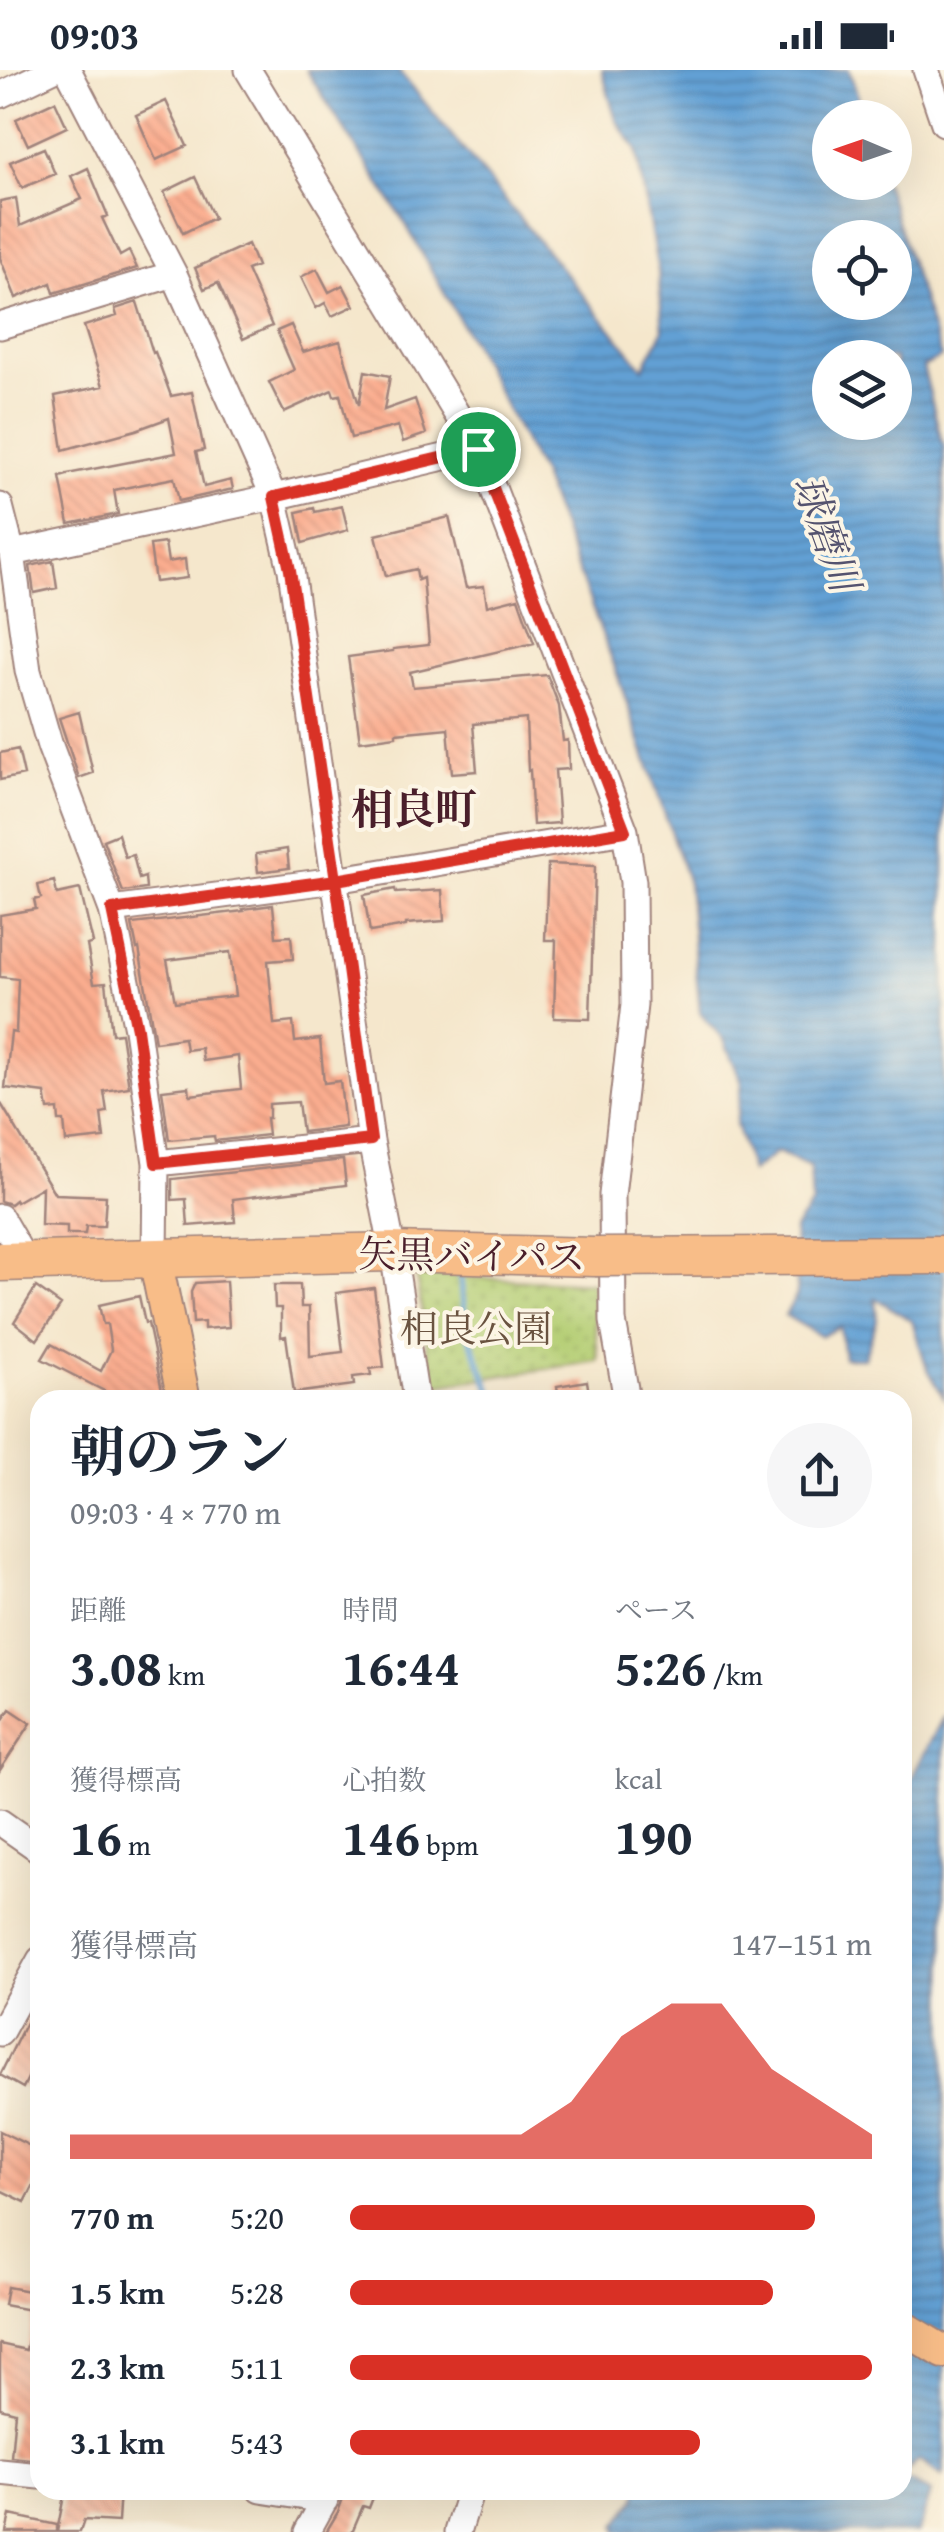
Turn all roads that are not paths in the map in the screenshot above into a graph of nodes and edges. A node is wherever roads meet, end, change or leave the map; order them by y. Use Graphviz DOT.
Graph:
graph roads {
  1 [pos="52,70"];
  2 [pos="68,70"];
  3 [pos="248,70"];
  4 [pos="926,70"];
  5 [pos="0,95"];
  6 [pos="944,123"];
  7 [pos="174,274"];
  8 [pos="0,326"];
  9 [pos="478,449"];
  10 [pos="274,497"];
  11 [pos="0,506"];
  12 [pos="12,553"];
  13 [pos="625,831"];
  14 [pos="336,880"];
  15 [pos="112,910"];
  16 [pos="371,1140"];
  17 [pos="156,1163"];
  18 [pos="0,1216"];
  19 [pos="392,1252"];
  20 [pos="944,1256"];
  21 [pos="155,1258"];
  22 [pos="13,1261"];
  23 [pos="182,1390"];
  24 [pos="414,1390"];
  25 [pos="625,1390"];
  26 [pos="0,1822"];
  27 [pos="30,1843"];
  28 [pos="30,1978"];
  29 [pos="0,2032"];
  30 [pos="912,2333"];
  31 [pos="944,2352"];
  32 [pos="0,2472"];
  33 [pos="30,2475"];
  34 [pos="324,2500"];
  35 [pos="468,2500"];
  36 [pos="307,2532"];
  37 [pos="458,2532"];
  1 -- 5 [label="street"];
  2 -- 7 [label="street"];
  3 -- 9 [label="street"];
  4 -- 6 [label="street"];
  7 -- 8 [label="street"];
  7 -- 10 [label="street"];
  9 -- 10 [label="street"];
  9 -- 13 [label="street"];
  10 -- 12 [label="street"];
  10 -- 14 [label="street"];
  11 -- 12 [label="street"];
  12 -- 15 [label="street"];
  13 -- 14 [label="street"];
  13 -- 25 [label="street"];
  14 -- 15 [label="street"];
  14 -- 16 [label="street"];
  15 -- 17 [label="street"];
  16 -- 17 [label="street"];
  16 -- 19 [label="street"];
  17 -- 21 [label="street"];
  18 -- 22 [label="street"];
  19 -- 20 [label="highway, 矢黒バイパス, bridge"];
  19 -- 21 [label="highway, 矢黒バイパス"];
  19 -- 24 [label="street"];
  21 -- 22 [label="highway, 矢黒バイパス"];
  21 -- 23 [label="main road"];
  26 -- 27 [label="street"];
  28 -- 29 [label="street"];
  30 -- 31 [label="main road"];
  32 -- 33 [label="street"];
  34 -- 36 [label="street"];
  35 -- 37 [label="street"];
}
